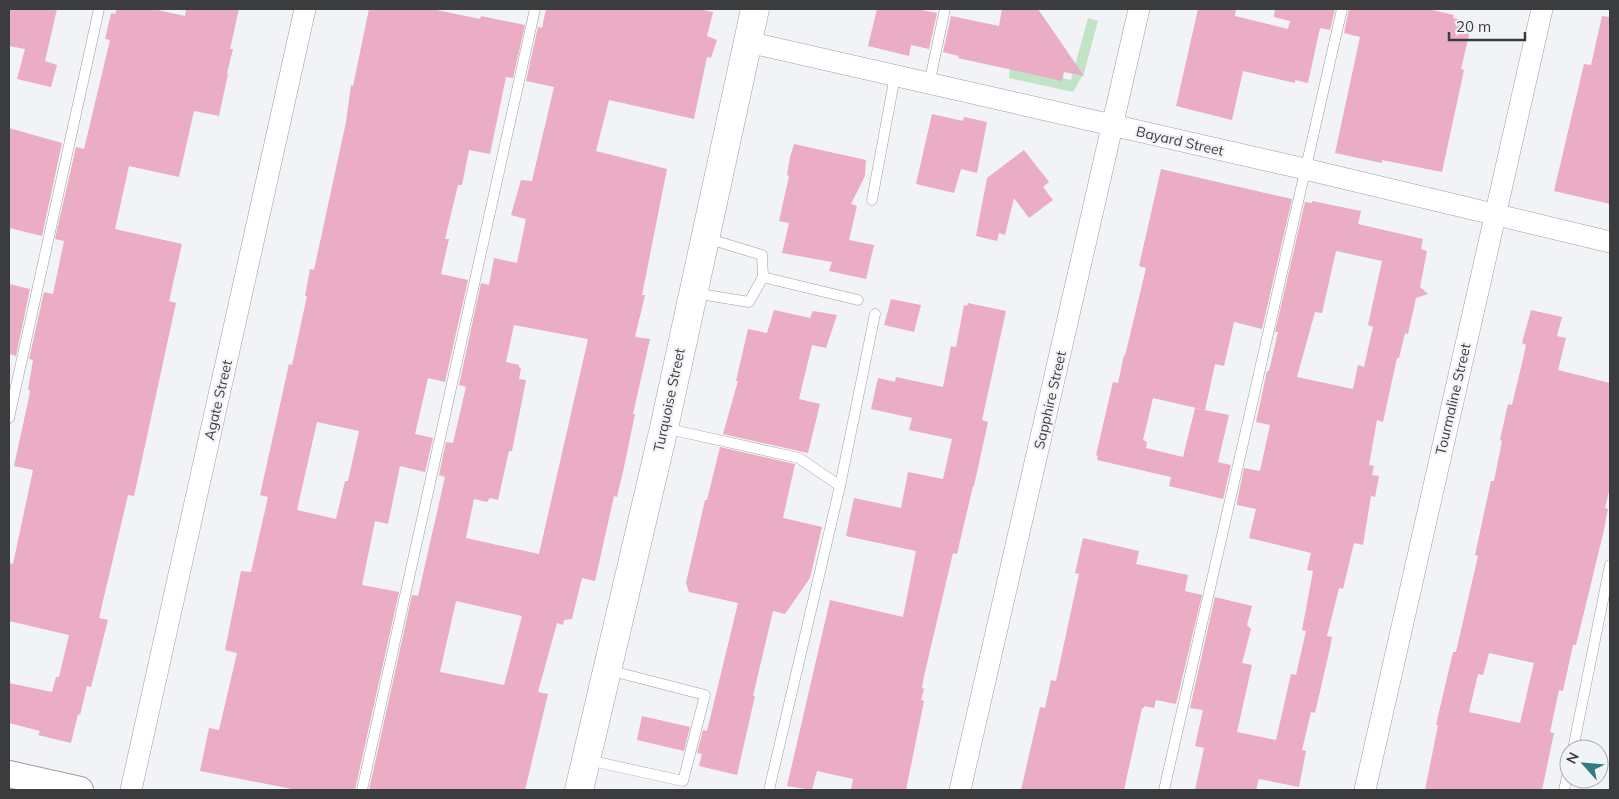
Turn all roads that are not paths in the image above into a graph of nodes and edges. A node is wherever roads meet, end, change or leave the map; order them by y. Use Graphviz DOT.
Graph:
graph roads {
  1 [pos="99,9"];
  2 [pos="305,9"];
  3 [pos="535,9"];
  4 [pos="755,9"];
  5 [pos="945,9"];
  6 [pos="1139,9"];
  7 [pos="1342,9"];
  8 [pos="1542,9"];
  9 [pos="748,42"];
  10 [pos="895,76"];
  11 [pos="929,84"];
  12 [pos="1113,126"];
  13 [pos="1305,169"];
  14 [pos="872,200"];
  15 [pos="1495,213"];
  16 [pos="705,238"];
  17 [pos="1610,242"];
  18 [pos="763,277"];
  19 [pos="693,292"];
  20 [pos="858,300"];
  21 [pos="875,314"];
  22 [pos="9,418"];
  23 [pos="664,428"];
  24 [pos="840,486"];
  25 [pos="1610,565"];
  26 [pos="608,670"];
  27 [pos="1575,739"];
  28 [pos="587,759"];
  29 [pos="9,774"];
  30 [pos="80,790"];
  31 [pos="131,790"];
  32 [pos="362,790"];
  33 [pos="579,790"];
  34 [pos="769,790"];
  35 [pos="960,790"];
  36 [pos="1164,790"];
  37 [pos="1365,790"];
  1 -- 22 [label="lane"];
  2 -- 31 [label="street, Agate Street"];
  3 -- 32 [label="lane"];
  4 -- 9 [label="main road, Turquoise Street"];
  5 -- 11 [label="lane"];
  6 -- 12 [label="street, Sapphire Street"];
  7 -- 13 [label="lane"];
  8 -- 15 [label="street, Tourmaline Street"];
  9 -- 10 [label="street, Bayard Street"];
  9 -- 16 [label="main road, Turquoise Street"];
  10 -- 11 [label="street, Bayard Street"];
  10 -- 14 [label="lane"];
  11 -- 12 [label="street, Bayard Street"];
  12 -- 13 [label="street, Bayard Street"];
  12 -- 35 [label="street, Sapphire Street"];
  13 -- 15 [label="street, Bayard Street"];
  13 -- 36 [label="lane"];
  15 -- 17 [label="street, Bayard Street"];
  15 -- 37 [label="street, Tourmaline Street"];
  16 -- 18 [label="lane"];
  16 -- 19 [label="main road, Turquoise Street"];
  18 -- 19 [label="lane"];
  18 -- 20 [label="lane"];
  19 -- 23 [label="main road, Turquoise Street"];
  21 -- 24 [label="lane"];
  23 -- 24 [label="lane"];
  23 -- 26 [label="main road, Turquoise Street"];
  24 -- 34 [label="lane"];
  25 -- 27 [label="lane"];
  26 -- 28 [label="main road, Turquoise Street"];
  26 -- 28 [label="lane"];
  28 -- 33 [label="main road, Turquoise Street"];
  29 -- 30 [label="street"];
}
